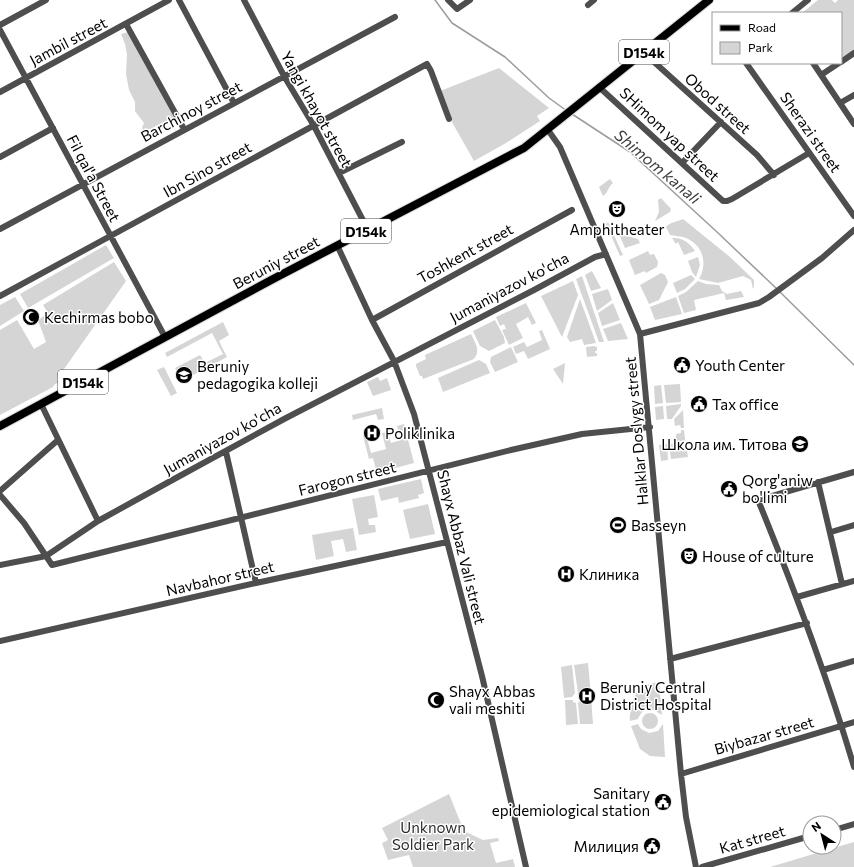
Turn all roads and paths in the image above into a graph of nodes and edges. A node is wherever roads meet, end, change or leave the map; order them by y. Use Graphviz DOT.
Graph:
graph roads {
  1 [pos="46,0"];
  2 [pos="170,0"];
  3 [pos="179,0"];
  4 [pos="244,0"];
  5 [pos="448,0"];
  6 [pos="470,0"];
  7 [pos="594,0"];
  8 [pos="708,0"];
  9 [pos="808,0"];
  10 [pos="588,5"];
  11 [pos="793,12"];
  12 [pos="395,17"];
  13 [pos="126,24"];
  14 [pos="0,25"];
  15 [pos="0,30"];
  16 [pos="643,52"];
  17 [pos="854,53"];
  18 [pos="842,61"];
  19 [pos="747,64"];
  20 [pos="814,64"];
  21 [pos="837,64"];
  22 [pos="820,75"];
  23 [pos="284,76"];
  24 [pos="25,78"];
  25 [pos="599,87"];
  26 [pos="0,92"];
  27 [pos="854,94"];
  28 [pos="234,103"];
  29 [pos="840,103"];
  30 [pos="449,119"];
  31 [pos="720,122"];
  32 [pos="854,124"];
  33 [pos="314,126"];
  34 [pos="53,128"];
  35 [pos="184,129"];
  36 [pos="548,130"];
  37 [pos="402,142"];
  38 [pos="809,153"];
  39 [pos="0,157"];
  40 [pos="682,163"];
  41 [pos="339,174"];
  42 [pos="774,175"];
  43 [pos="83,184"];
  44 [pos="572,210"];
  45 [pos="854,216"];
  46 [pos="0,229"];
  47 [pos="368,230"];
  48 [pos="854,230"];
  49 [pos="110,236"];
  50 [pos="337,246"];
  51 [pos="606,254"];
  52 [pos="0,296"];
  53 [pos="372,320"];
  54 [pos="640,334"];
  55 [pos="165,337"];
  56 [pos="394,361"];
  57 [pos="41,404"];
  58 [pos="0,426"];
  59 [pos="650,427"];
  60 [pos="58,440"];
  61 [pos="226,452"];
  62 [pos="429,471"];
  63 [pos="854,472"];
  64 [pos="818,482"];
  65 [pos="0,491"];
  66 [pos="0,494"];
  67 [pos="241,518"];
  68 [pos="98,521"];
  69 [pos="854,525"];
  70 [pos="831,532"];
  71 [pos="447,542"];
  72 [pos="46,556"];
  73 [pos="0,565"];
  74 [pos="854,581"];
  75 [pos="256,582"];
  76 [pos="842,584"];
  77 [pos="797,597"];
  78 [pos="807,623"];
  79 [pos="0,642"];
  80 [pos="670,659"];
  81 [pos="854,661"];
  82 [pos="823,670"];
  83 [pos="854,722"];
  84 [pos="842,726"];
  85 [pos="854,767"];
  86 [pos="681,774"];
  87 [pos="854,824"];
  88 [pos="842,828"];
  89 [pos="802,838"];
  90 [pos="526,867"];
  91 [pos="696,867"];
  92 [pos="702,867"];
  1 -- 14 [label="street"];
  2 -- 13 [label="street, Jambil street"];
  3 -- 28 [label="street"];
  4 -- 23 [label="street, Yangi khayot street"];
  5 -- 6 [label="street"];
  7 -- 10 [label="street"];
  8 -- 16 [label="main road, D154k"];
  9 -- 11 [label="street"];
  12 -- 23 [label="street, Barchinoy street"];
  13 -- 24 [label="street, Jambil street"];
  13 -- 35 [label="street"];
  15 -- 24 [label="street, Fil qal'a Street"];
  16 -- 25 [label="main road, D154k"];
  16 -- 31 [label="street, Obod street"];
  17 -- 18 [label="street"];
  19 -- 38 [label="street, Sherazi street"];
  20 -- 22 [label="street"];
  21 -- 22 [label="street"];
  22 -- 29 [label="street"];
  23 -- 28 [label="street, Barchinoy street"];
  23 -- 33 [label="street, Yangi khayot street"];
  24 -- 26 [label="street, Jambil street"];
  24 -- 34 [label="street, Fil qal'a Street"];
  25 -- 36 [label="main road, Beruniy street / D154k"];
  25 -- 40 [label="street, SHimom yap street"];
  27 -- 29 [label="street"];
  28 -- 35 [label="street, Barchinoy street"];
  29 -- 32 [label="street"];
  30 -- 33 [label="street, Ibn Sino street"];
  31 -- 40 [label="street"];
  31 -- 42 [label="street, Obod street"];
  33 -- 41 [label="street, Yangi khayot street"];
  33 -- 49 [label="street, Ibn Sino street"];
  34 -- 39 [label="street"];
  34 -- 43 [label="street, Fil qal'a Street"];
  35 -- 43 [label="street, Barchinoy street"];
  36 -- 47 [label="main road, Beruniy street / D154k"];
  36 -- 51 [label="street, Halklar Doslygy street"];
  37 -- 41 [label="street"];
  38 -- 42 [label="street"];
  38 -- 45 [label="street, Sherazi street"];
  40 -- 42 [label="street, SHimom yap street"];
  41 -- 47 [label="street, Yangi khayot street"];
  43 -- 46 [label="street, Barchinoy street"];
  43 -- 49 [label="street, Fil qal'a Street"];
  44 -- 53 [label="street, Toshkent street"];
  47 -- 50 [label="main road, Beruniy street / D154k"];
  48 -- 54 [label="street"];
  49 -- 52 [label="street, Ibn Sino street"];
  49 -- 55 [label="street, Fil qal'a Street"];
  50 -- 53 [label="street, Shayx Abbaz Vali street"];
  50 -- 55 [label="main road, Beruniy street / D154k"];
  51 -- 54 [label="street, Halklar Doslygy street"];
  51 -- 56 [label="street, Jumaniyazov ko'cha"];
  53 -- 56 [label="street, Shayx Abbaz Vali street"];
  54 -- 59 [label="street, Halklar Doslygy street"];
  55 -- 57 [label="main road, Beruniy street / D154k"];
  56 -- 61 [label="street, Jumaniyazov ko'cha"];
  56 -- 62 [label="street, Shayx Abbaz Vali street"];
  57 -- 58 [label="main road, Beruniy street / D154k"];
  57 -- 60 [label="street"];
  59 -- 62 [label="street, Farogon street"];
  59 -- 80 [label="street, Halklar Doslygy street"];
  60 -- 65 [label="street"];
  60 -- 68 [label="street"];
  61 -- 67 [label="street"];
  61 -- 68 [label="street, Jumaniyazov ko'cha"];
  62 -- 67 [label="street, Farogon street"];
  62 -- 71 [label="street, Shayx Abbaz Vali street"];
  63 -- 64 [label="street"];
  64 -- 70 [label="street"];
  64 -- 77 [label="street"];
  66 -- 72 [label="street"];
  67 -- 72 [label="street, Farogon street"];
  67 -- 75 [label="street"];
  68 -- 72 [label="street, Jumaniyazov ko'cha"];
  69 -- 70 [label="street"];
  70 -- 76 [label="street"];
  71 -- 75 [label="street, Navbahor street"];
  71 -- 90 [label="street, Shayx Abbaz Vali street"];
  72 -- 73 [label="street, Jumaniyazov ko'cha"];
  74 -- 76 [label="street"];
  75 -- 79 [label="street, Navbahor street"];
  76 -- 77 [label="street"];
  77 -- 78 [label="street"];
  78 -- 80 [label="street"];
  78 -- 82 [label="street"];
  80 -- 86 [label="street, Halklar Doslygy street"];
  81 -- 82 [label="street"];
  82 -- 84 [label="street"];
  83 -- 84 [label="street, Biybazar street"];
  84 -- 85 [label="street"];
  84 -- 86 [label="street, Biybazar street"];
  86 -- 91 [label="street, Halklar Doslygy street"];
  87 -- 88 [label="street"];
  89 -- 92 [label="street, Kat street"];
}
